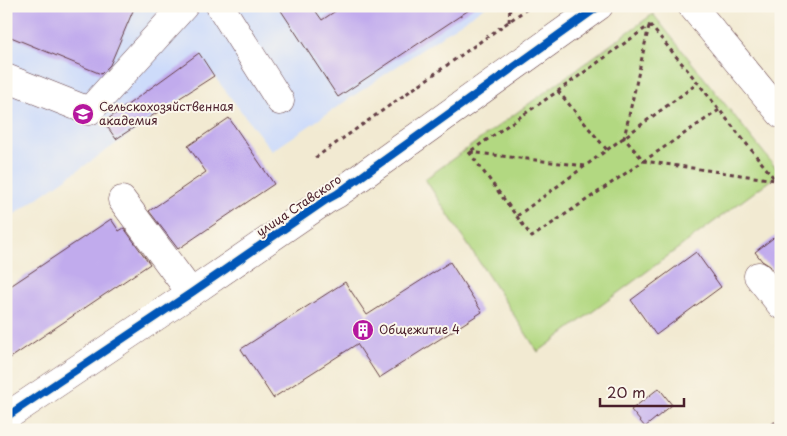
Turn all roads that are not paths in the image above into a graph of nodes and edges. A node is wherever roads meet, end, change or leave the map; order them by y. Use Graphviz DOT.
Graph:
graph roads {
  1 [pos="184,6"];
  2 [pos="220,6"];
  3 [pos="599,6"];
  4 [pos="692,6"];
  5 [pos="6,78"];
  6 [pos="280,101"];
  7 [pos="781,114"];
  8 [pos="122,200"];
  9 [pos="758,276"];
  10 [pos="190,293"];
  11 [pos="781,305"];
  12 [pos="10,414"];
  1 -- 5 [label="street"];
  2 -- 6 [label="street"];
  3 -- 10 [label="street, улица Ставского"];
  4 -- 7 [label="street"];
  8 -- 10 [label="street"];
  9 -- 11 [label="street"];
  10 -- 12 [label="street, улица Ставского"];
}
